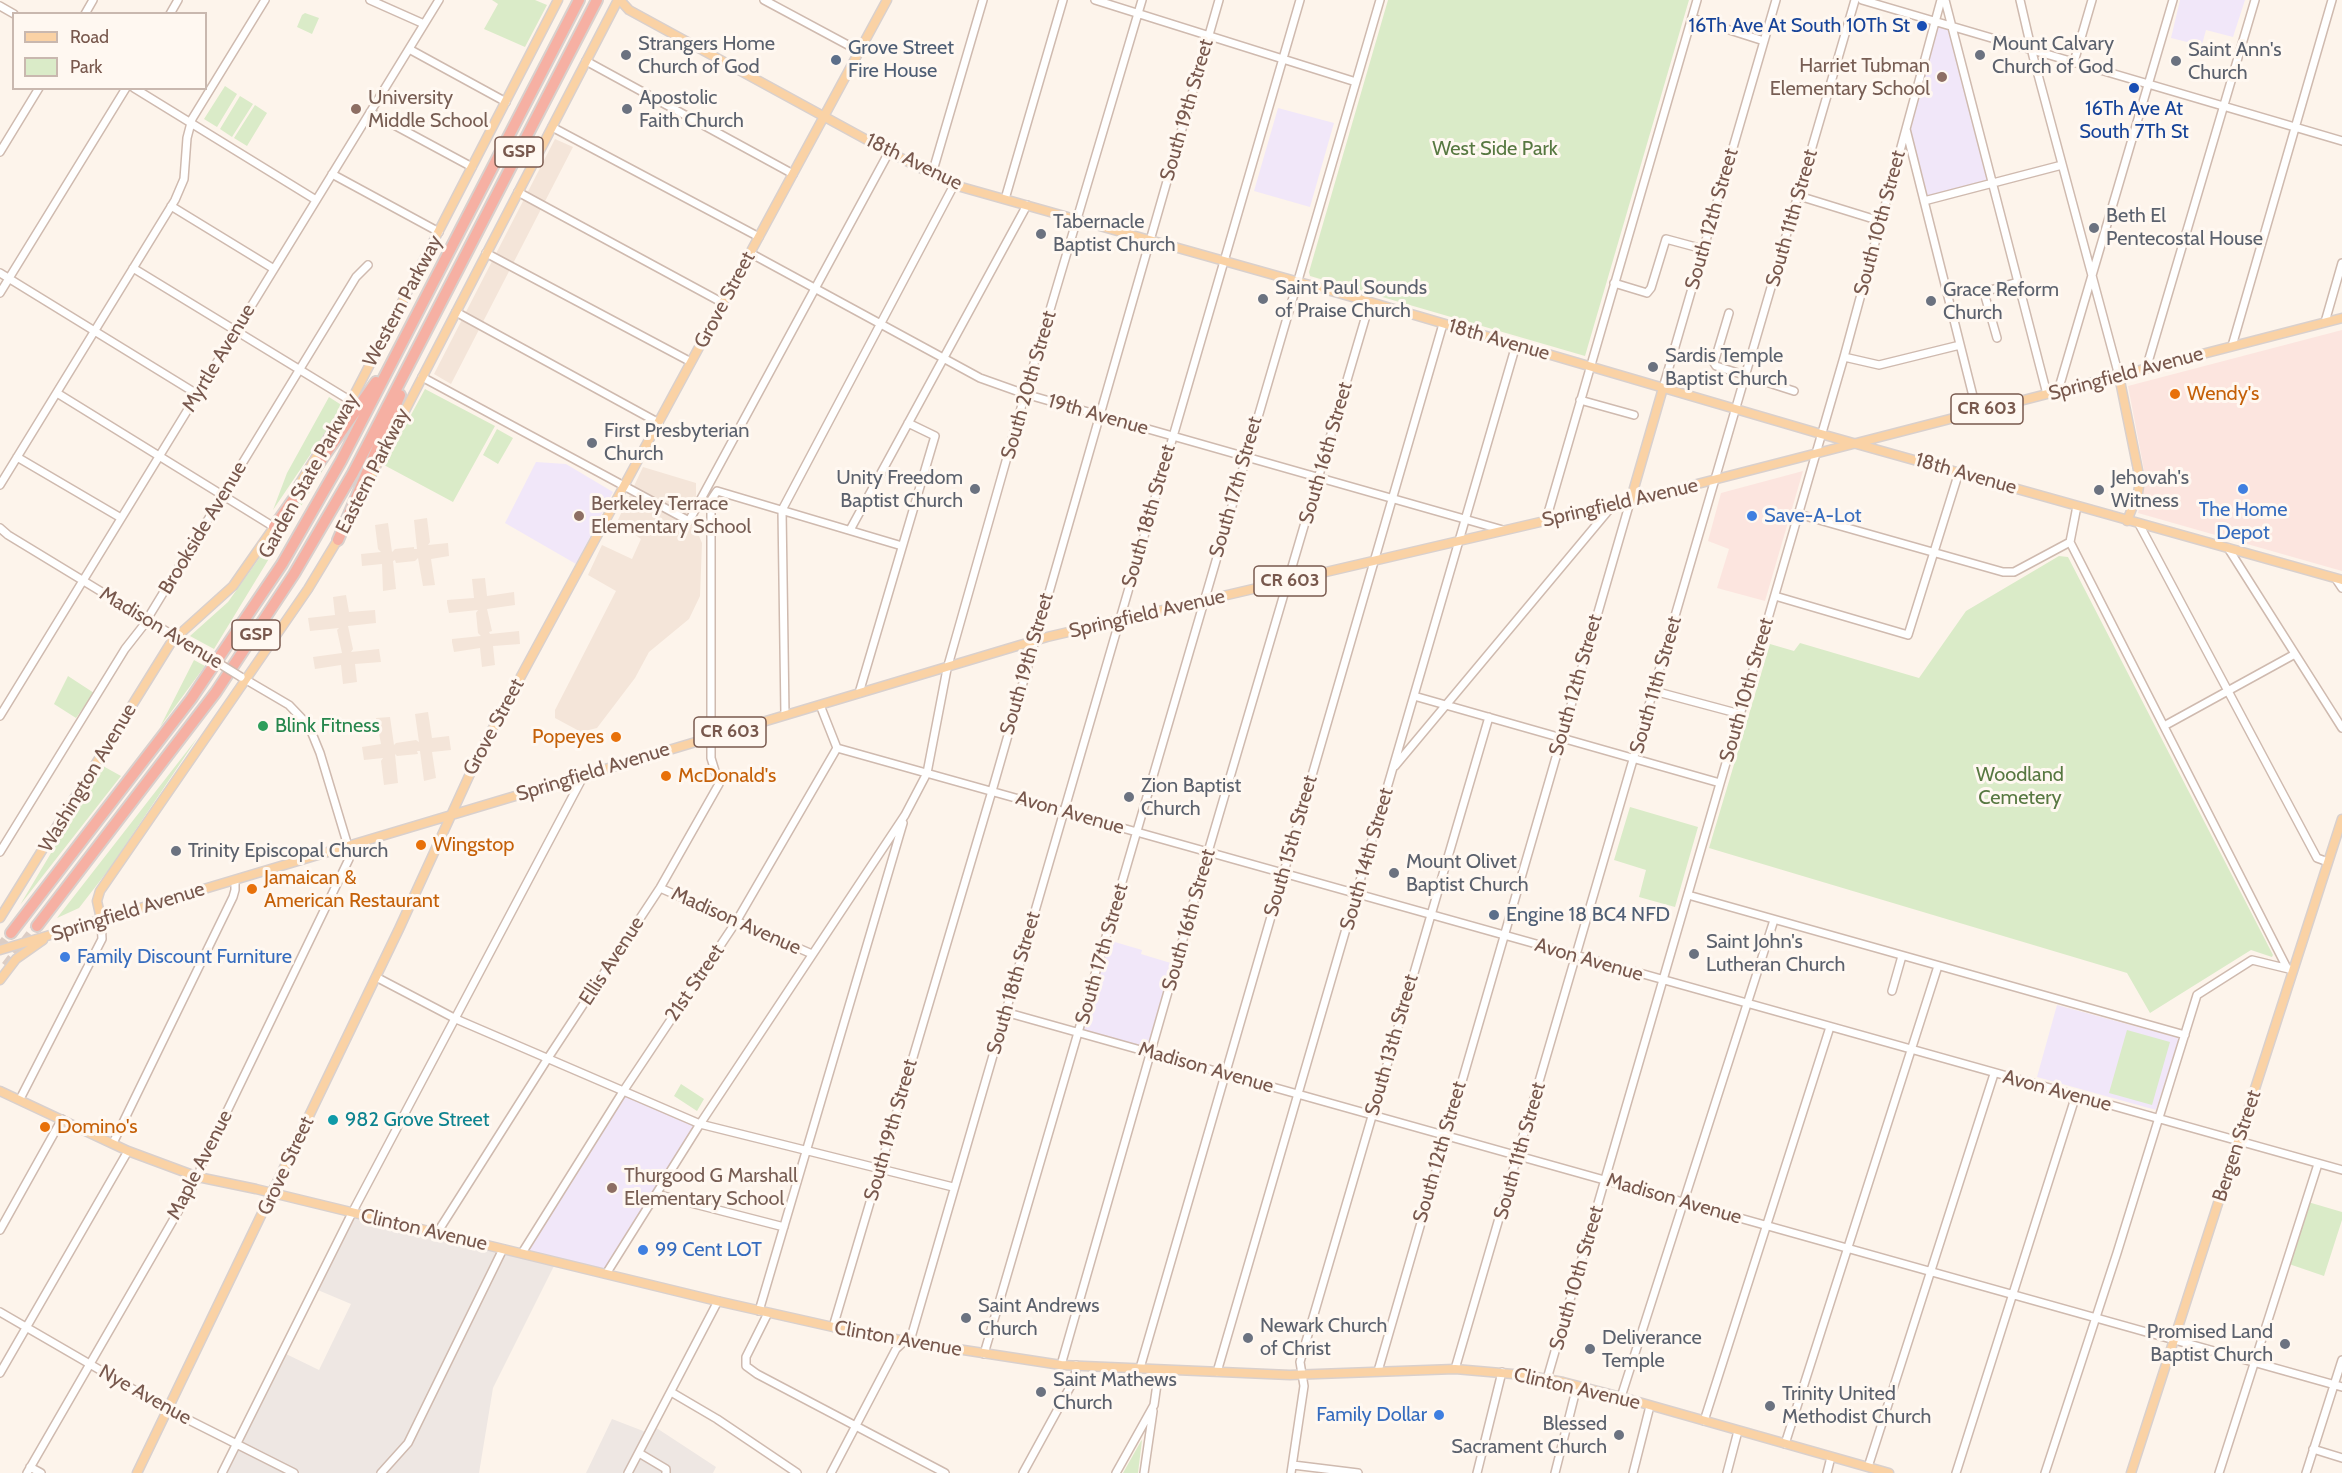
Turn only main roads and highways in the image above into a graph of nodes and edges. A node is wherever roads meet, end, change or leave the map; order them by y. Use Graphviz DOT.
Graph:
graph roads {
  1 [pos="579,0"];
  2 [pos="597,0"];
  3 [pos="619,0"];
  4 [pos="887,0"];
  5 [pos="554,1"];
  6 [pos="824,117"];
  7 [pos="434,317"];
  8 [pos="2342,318"];
  9 [pos="403,342"];
  10 [pos="2118,376"];
  11 [pos="1663,388"];
  12 [pos="1856,443"];
  13 [pos="1630,502"];
  14 [pos="2127,521"];
  15 [pos="274,527"];
  16 [pos="338,540"];
  17 [pos="2339,580"];
  18 [pos="175,637"];
  19 [pos="450,815"];
  20 [pos="2342,819"];
  21 [pos="0,918"];
  22 [pos="101,919"];
  23 [pos="37,926"];
  24 [pos="11,933"];
  25 [pos="56,933"];
  26 [pos="0,950"];
  27 [pos="0,980"];
  28 [pos="0,1090"];
  29 [pos="274,1193"];
  30 [pos="137,1473"];
  31 [pos="1889,1473"];
  32 [pos="2131,1473"];
  1 -- 9 [label="highway, Garden State Parkway / GSP"];
  2 -- 7 [label="highway, Garden State Parkway / GSP"];
  3 -- 6 [label="main road, 18th Avenue"];
  3 -- 16 [label="main road, Eastern Parkway"];
  4 -- 6 [label="main road, Grove Street"];
  5 -- 15 [label="main road, Western Parkway"];
  6 -- 11 [label="main road, 18th Avenue"];
  6 -- 19 [label="main road, Grove Street"];
  7 -- 16 [label="highway"];
  7 -- 23 [label="highway, Garden State Parkway / GSP"];
  8 -- 10 [label="main road, Springfield Avenue / CR 603"];
  9 -- 15 [label="highway"];
  9 -- 24 [label="highway, Garden State Parkway / GSP"];
  10 -- 12 [label="main road, Springfield Avenue / CR 603"];
  10 -- 14 [label="main road"];
  11 -- 12 [label="main road, 18th Avenue"];
  11 -- 13 [label="main road, South 12th Street"];
  12 -- 13 [label="main road, Springfield Avenue / CR 603"];
  12 -- 14 [label="main road, 18th Avenue"];
  13 -- 19 [label="main road, Springfield Avenue / CR 603"];
  14 -- 17 [label="main road, 18th Avenue"];
  15 -- 18 [label="main road, Western Parkway"];
  16 -- 22 [label="main road, Eastern Parkway"];
  18 -- 21 [label="main road, Washington Avenue"];
  19 -- 22 [label="main road, Springfield Avenue / CR 603"];
  19 -- 29 [label="main road, Grove Street"];
  20 -- 32 [label="main road, Bergen Street"];
  22 -- 25 [label="main road, Springfield Avenue / CR 603"];
  25 -- 26 [label="main road, Springfield Avenue / CR 603"];
  25 -- 27 [label="main road"];
  28 -- 29 [label="main road, Clinton Avenue"];
  29 -- 30 [label="main road, Grove Street"];
  29 -- 31 [label="main road, Clinton Avenue"];
}
